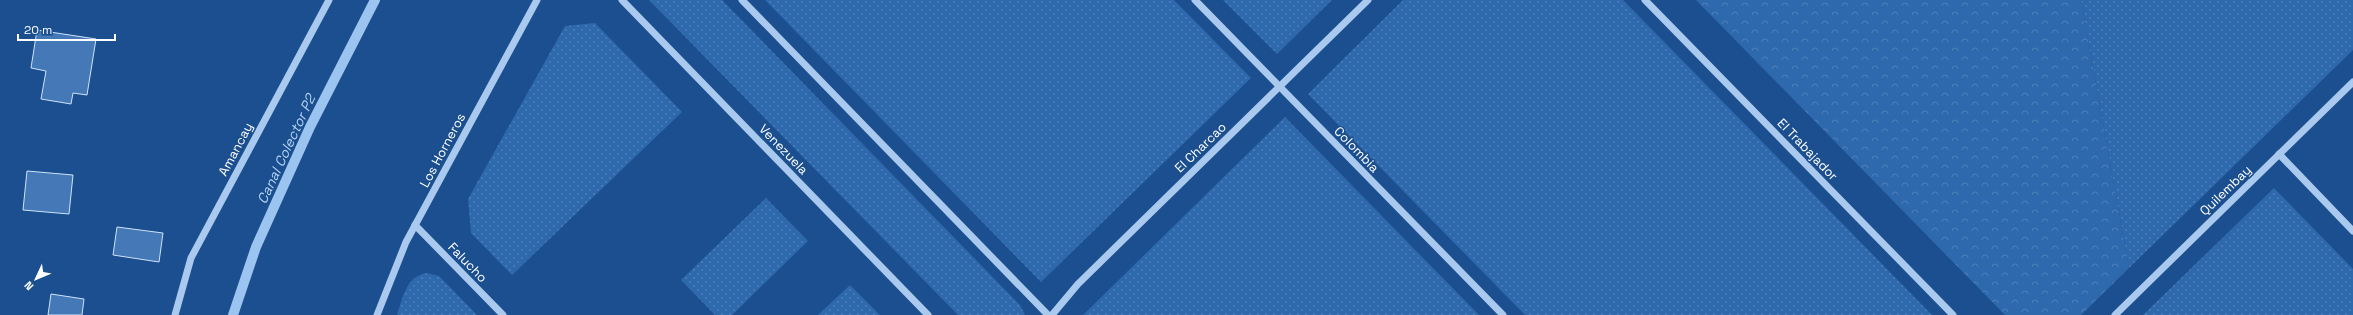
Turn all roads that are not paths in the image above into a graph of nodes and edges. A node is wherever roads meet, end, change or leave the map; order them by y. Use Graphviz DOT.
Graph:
graph roads {
  1 [pos="328,0"];
  2 [pos="537,0"];
  3 [pos="622,0"];
  4 [pos="742,0"];
  5 [pos="1195,0"];
  6 [pos="1368,0"];
  7 [pos="1645,0"];
  8 [pos="2353,82"];
  9 [pos="1279,87"];
  10 [pos="2278,154"];
  11 [pos="415,225"];
  12 [pos="2353,231"];
  13 [pos="175,315"];
  14 [pos="377,315"];
  15 [pos="503,315"];
  16 [pos="928,315"];
  17 [pos="1048,315"];
  18 [pos="1052,315"];
  19 [pos="1503,315"];
  20 [pos="1953,315"];
  21 [pos="2115,315"];
  1 -- 13 [label="street, Amancay"];
  2 -- 11 [label="street, Los Horneros"];
  3 -- 16 [label="street, Venezuela"];
  4 -- 17 [label="street"];
  5 -- 9 [label="street, Colombia"];
  6 -- 9 [label="street, El Charcao"];
  7 -- 20 [label="street, El Trabajador"];
  8 -- 10 [label="street, Quilembay"];
  9 -- 18 [label="street, El Charcao"];
  9 -- 19 [label="street, Colombia"];
  10 -- 12 [label="street"];
  10 -- 21 [label="street, Quilembay"];
  11 -- 14 [label="street, Los Horneros"];
  11 -- 15 [label="street, Falucho"];
}
